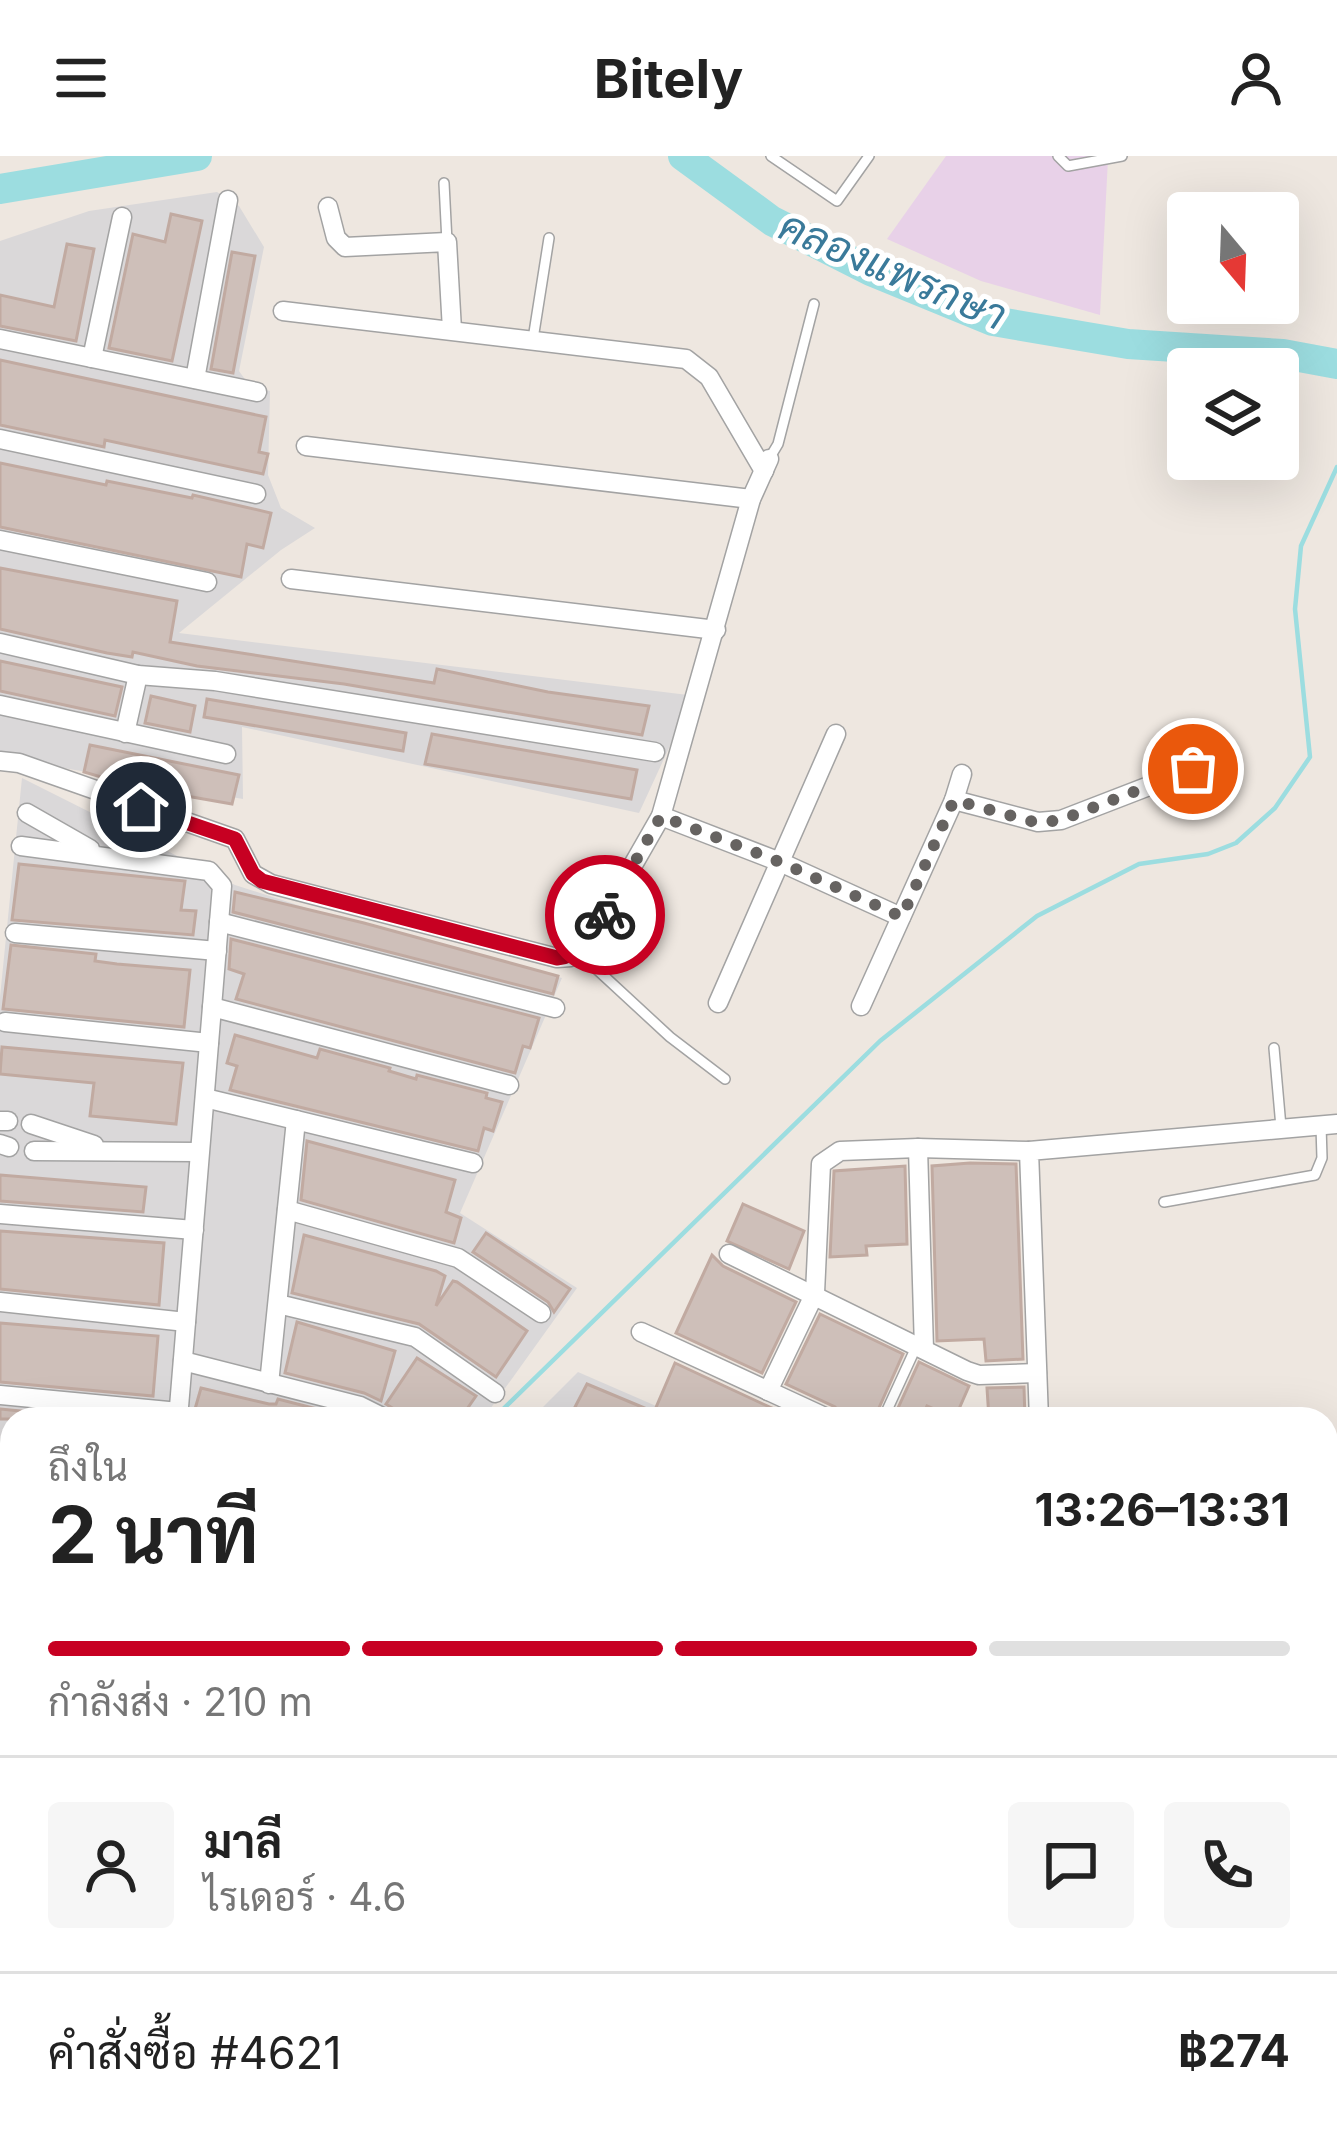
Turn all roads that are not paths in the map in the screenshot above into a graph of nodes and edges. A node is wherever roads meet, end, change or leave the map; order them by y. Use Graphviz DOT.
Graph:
graph roads {
  1 [pos="771,156"];
  2 [pos="869,156"];
  3 [pos="1058,156"];
  4 [pos="1122,156"];
  5 [pos="445,183"];
  6 [pos="228,200"];
  7 [pos="328,207"];
  8 [pos="122,217"];
  9 [pos="550,238"];
  10 [pos="447,242"];
  11 [pos="814,304"];
  12 [pos="284,311"];
  13 [pos="452,330"];
  14 [pos="0,339"];
  15 [pos="533,339"];
  16 [pos="92,358"];
  17 [pos="195,380"];
  18 [pos="257,392"];
  19 [pos="0,439"];
  20 [pos="306,446"];
  21 [pos="766,465"];
  22 [pos="256,494"];
  23 [pos="751,499"];
  24 [pos="0,540"];
  25 [pos="291,579"];
  26 [pos="207,582"];
  27 [pos="716,630"];
  28 [pos="0,644"];
  29 [pos="138,675"];
  30 [pos="0,705"];
  31 [pos="124,734"];
  32 [pos="836,734"];
  33 [pos="655,752"];
  34 [pos="226,754"];
  35 [pos="0,760"];
  36 [pos="1193,769"];
  37 [pos="962,774"];
  38 [pos="954,800"];
  39 [pos="27,813"];
  40 [pos="661,816"];
  41 [pos="21,846"];
  42 [pos="99,854"];
  43 [pos="780,862"];
  44 [pos="902,917"];
  45 [pos="219,922"];
  46 [pos="15,933"];
  47 [pos="217,951"];
  48 [pos="578,952"];
  49 [pos="718,1003"];
  50 [pos="860,1006"];
  51 [pos="212,1007"];
  52 [pos="555,1008"];
  53 [pos="5,1022"];
  54 [pos="209,1043"];
  55 [pos="1274,1048"];
  56 [pos="725,1079"];
  57 [pos="509,1085"];
  58 [pos="205,1098"];
  59 [pos="296,1120"];
  60 [pos="31,1124"];
  61 [pos="1329,1125"];
  62 [pos="1281,1129"];
  63 [pos="918,1148"];
  64 [pos="110,1150"];
  65 [pos="34,1151"];
  66 [pos="1029,1151"];
  67 [pos="198,1153"];
  68 [pos="473,1163"];
  69 [pos="1164,1202"];
  70 [pos="287,1210"];
  71 [pos="0,1214"];
  72 [pos="194,1230"];
  73 [pos="729,1254"];
  74 [pos="815,1293"];
  75 [pos="0,1302"];
  76 [pos="278,1304"];
  77 [pos="541,1313"];
  78 [pos="186,1322"];
  79 [pos="640,1332"];
  80 [pos="920,1347"];
  81 [pos="183,1361"];
  82 [pos="1037,1373"];
  83 [pos="269,1384"];
  84 [pos="768,1391"];
  85 [pos="495,1393"];
  86 [pos="0,1395"];
  87 [pos="107,1407"];
  88 [pos="179,1407"];
  89 [pos="362,1407"];
  90 [pos="803,1407"];
  91 [pos="889,1407"];
  92 [pos="1038,1407"];
  1 -- 2 [label="lane"];
  3 -- 4 [label="lane"];
  5 -- 10 [label="lane"];
  6 -- 17 [label="street"];
  7 -- 10 [label="street"];
  8 -- 16 [label="street"];
  9 -- 15 [label="lane"];
  10 -- 13 [label="street"];
  11 -- 21 [label="lane"];
  12 -- 13 [label="street"];
  13 -- 15 [label="street"];
  14 -- 16 [label="street"];
  15 -- 21 [label="street"];
  16 -- 17 [label="street"];
  17 -- 18 [label="street"];
  19 -- 22 [label="street"];
  20 -- 23 [label="street"];
  21 -- 23 [label="street"];
  23 -- 27 [label="street"];
  24 -- 26 [label="street"];
  25 -- 27 [label="street"];
  27 -- 40 [label="street"];
  28 -- 29 [label="street"];
  29 -- 31 [label="street"];
  29 -- 33 [label="street"];
  30 -- 31 [label="street"];
  31 -- 34 [label="street"];
  32 -- 43 [label="street"];
  35 -- 48 [label="street"];
  36 -- 38 [label="street"];
  37 -- 38 [label="street"];
  38 -- 44 [label="street"];
  39 -- 42 [label="street"];
  40 -- 43 [label="street"];
  40 -- 48 [label="street"];
  41 -- 42 [label="street"];
  42 -- 45 [label="street"];
  43 -- 44 [label="street"];
  43 -- 49 [label="street"];
  44 -- 50 [label="street"];
  45 -- 47 [label="street"];
  45 -- 52 [label="street"];
  46 -- 47 [label="street"];
  47 -- 51 [label="street"];
  48 -- 56 [label="lane"];
  51 -- 54 [label="street"];
  51 -- 57 [label="street"];
  53 -- 54 [label="street"];
  54 -- 58 [label="street"];
  55 -- 62 [label="lane"];
  58 -- 59 [label="street"];
  58 -- 67 [label="street"];
  59 -- 68 [label="street"];
  59 -- 70 [label="street"];
  60 -- 64 [label="street"];
  61 -- 62 [label="street"];
  61 -- 69 [label="lane"];
  62 -- 66 [label="street"];
  63 -- 66 [label="street"];
  63 -- 74 [label="street"];
  63 -- 80 [label="street"];
  64 -- 65 [label="street"];
  64 -- 67 [label="street"];
  66 -- 82 [label="street"];
  67 -- 72 [label="street"];
  70 -- 76 [label="street"];
  70 -- 77 [label="street"];
  71 -- 72 [label="street"];
  72 -- 78 [label="street"];
  73 -- 74 [label="street"];
  74 -- 80 [label="street"];
  74 -- 84 [label="street"];
  75 -- 78 [label="street"];
  76 -- 83 [label="street"];
  76 -- 85 [label="street"];
  78 -- 81 [label="street"];
  79 -- 84 [label="street"];
  80 -- 82 [label="street"];
  80 -- 91 [label="lane"];
  81 -- 83 [label="street"];
  81 -- 88 [label="street"];
  82 -- 92 [label="street"];
  83 -- 89 [label="street"];
  84 -- 90 [label="street"];
  86 -- 87 [label="street"];
}
